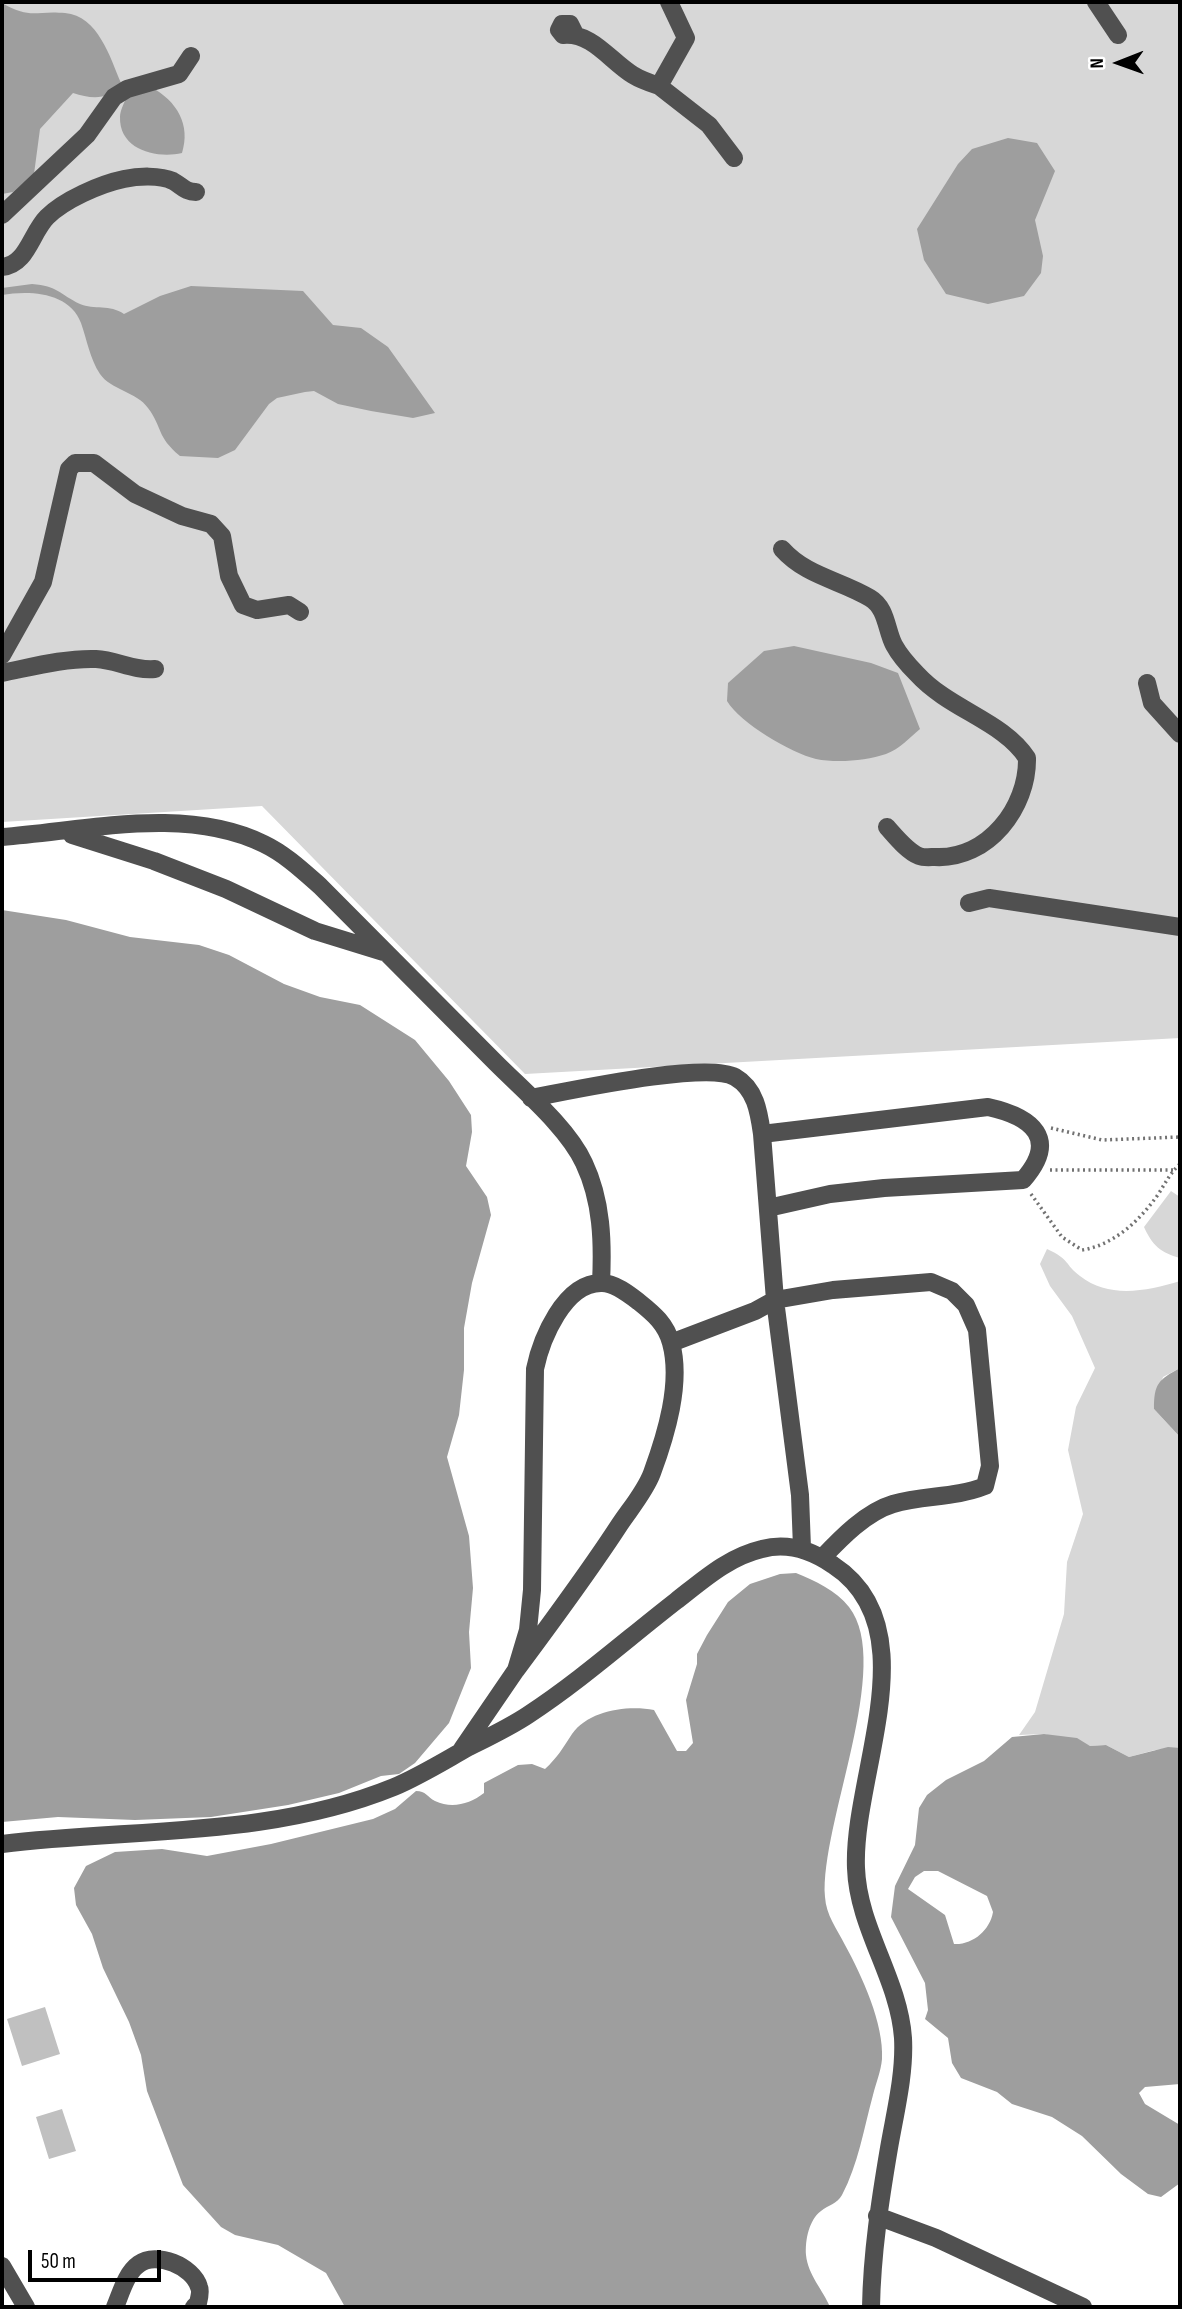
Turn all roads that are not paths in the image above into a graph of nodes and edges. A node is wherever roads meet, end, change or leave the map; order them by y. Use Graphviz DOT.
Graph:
graph roads {
  1 [pos="669,2"];
  2 [pos="1096,2"];
  3 [pos="575,34"];
  4 [pos="1118,35"];
  5 [pos="191,56"];
  6 [pos="659,86"];
  7 [pos="734,158"];
  8 [pos="196,192"];
  9 [pos="2,215"];
  10 [pos="2,267"];
  11 [pos="782,549"];
  12 [pos="300,612"];
  13 [pos="2,655"];
  14 [pos="155,669"];
  15 [pos="2,673"];
  16 [pos="1147,683"];
  17 [pos="1180,734"];
  18 [pos="887,827"];
  19 [pos="62,833"];
  20 [pos="2,837"];
  21 [pos="969,902"];
  22 [pos="1180,927"];
  23 [pos="387,953"];
  24 [pos="531,1098"];
  25 [pos="762,1134"];
  26 [pos="768,1208"];
  27 [pos="601,1283"];
  28 [pos="775,1300"];
  29 [pos="671,1343"];
  30 [pos="802,1548"];
  31 [pos="822,1558"];
  32 [pos="516,1670"];
  33 [pos="460,1752"];
  34 [pos="2,1844"];
  35 [pos="877,2216"];
  36 [pos="2,2266"];
  37 [pos="26,2307"];
  38 [pos="115,2307"];
  39 [pos="194,2307"];
  40 [pos="872,2307"];
  41 [pos="1083,2307"];
  1 -- 6 [label="street"];
  2 -- 4 [label="street"];
  3 -- 6 [label="street"];
  5 -- 9 [label="street"];
  6 -- 7 [label="street"];
  8 -- 10 [label="street"];
  11 -- 18 [label="street"];
  12 -- 13 [label="street"];
  14 -- 15 [label="street"];
  16 -- 17 [label="street"];
  19 -- 20 [label="street"];
  19 -- 23 [label="street"];
  19 -- 23 [label="street"];
  21 -- 22 [label="street"];
  23 -- 24 [label="street"];
  24 -- 25 [label="street"];
  24 -- 27 [label="street"];
  25 -- 26 [label="street"];
  25 -- 26 [label="street"];
  26 -- 28 [label="street"];
  27 -- 29 [label="street"];
  27 -- 32 [label="street"];
  28 -- 29 [label="street"];
  28 -- 30 [label="street"];
  28 -- 31 [label="street"];
  29 -- 32 [label="street"];
  30 -- 31 [label="street"];
  30 -- 33 [label="street"];
  31 -- 35 [label="street"];
  32 -- 33 [label="street"];
  33 -- 34 [label="street"];
  35 -- 40 [label="street"];
  35 -- 41 [label="street"];
  36 -- 37 [label="street"];
  38 -- 39 [label="street"];
}
